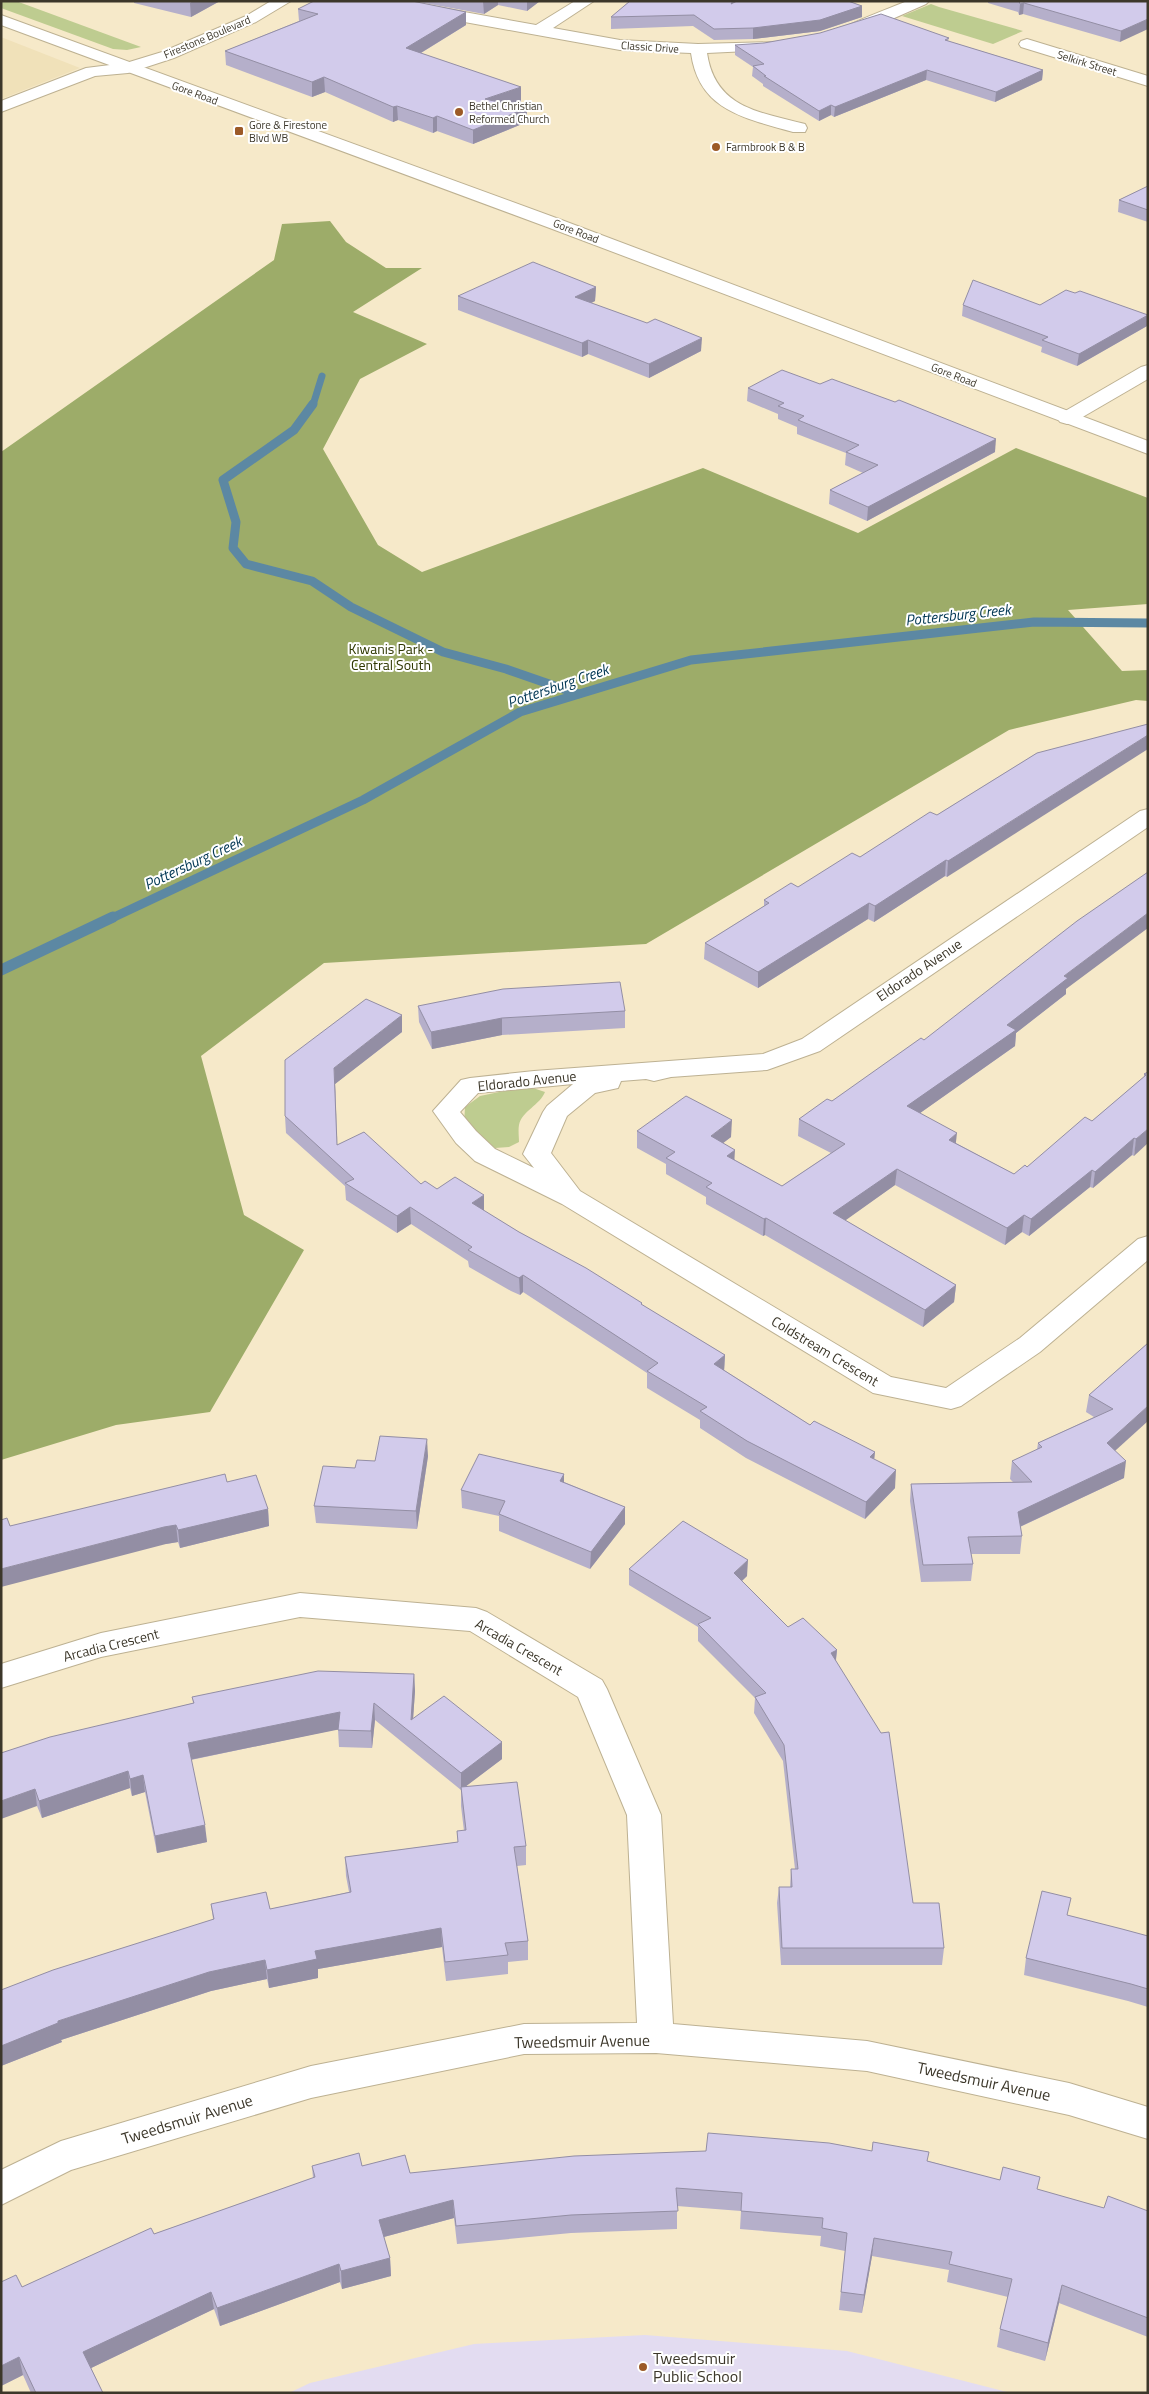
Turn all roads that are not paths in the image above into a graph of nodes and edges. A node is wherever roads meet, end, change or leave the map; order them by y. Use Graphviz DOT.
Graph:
graph roads {
  1 [pos="283,1"];
  2 [pos="376,1"];
  3 [pos="586,1"];
  4 [pos="921,1"];
  5 [pos="1,20"];
  6 [pos="538,31"];
  7 [pos="832,34"];
  8 [pos="785,43"];
  9 [pos="1027,44"];
  10 [pos="698,50"];
  11 [pos="128,68"];
  12 [pos="1148,81"];
  13 [pos="104,85"];
  14 [pos="67,98"];
  15 [pos="1,106"];
  16 [pos="1,121"];
  17 [pos="799,128"];
  18 [pos="1148,371"];
  19 [pos="1067,418"];
  20 [pos="1148,448"];
  21 [pos="1148,816"];
  22 [pos="670,1070"];
  23 [pos="572,1198"];
  24 [pos="1148,1245"];
  25 [pos="1,1676"];
  26 [pos="656,2038"];
  27 [pos="1148,2123"];
  28 [pos="1,2190"];
  1 -- 11 [label="street, Firestone Boulevard"];
  2 -- 6 [label="street, Classic Drive"];
  3 -- 6 [label="street"];
  4 -- 7 [label="street"];
  5 -- 11 [label="street, Gore Road"];
  6 -- 10 [label="street, Classic Drive"];
  8 -- 10 [label="street, Classic Drive"];
  9 -- 12 [label="street, Selkirk Street"];
  10 -- 17 [label="street"];
  11 -- 13 [label="street, Firestone Boulevard"];
  11 -- 15 [label="street, Firestone Boulevard"];
  11 -- 19 [label="street, Gore Road"];
  14 -- 16 [label="street"];
  18 -- 19 [label="street"];
  19 -- 20 [label="street, Gore Road"];
  21 -- 22 [label="street, Eldorado Avenue"];
  22 -- 23 [label="street, Eldorado Avenue"];
  22 -- 23 [label="street, Eldorado Avenue"];
  23 -- 24 [label="street, Coldstream Crescent"];
  25 -- 26 [label="street, Arcadia Crescent"];
  26 -- 27 [label="street, Tweedsmuir Avenue"];
  26 -- 28 [label="street, Tweedsmuir Avenue"];
}
